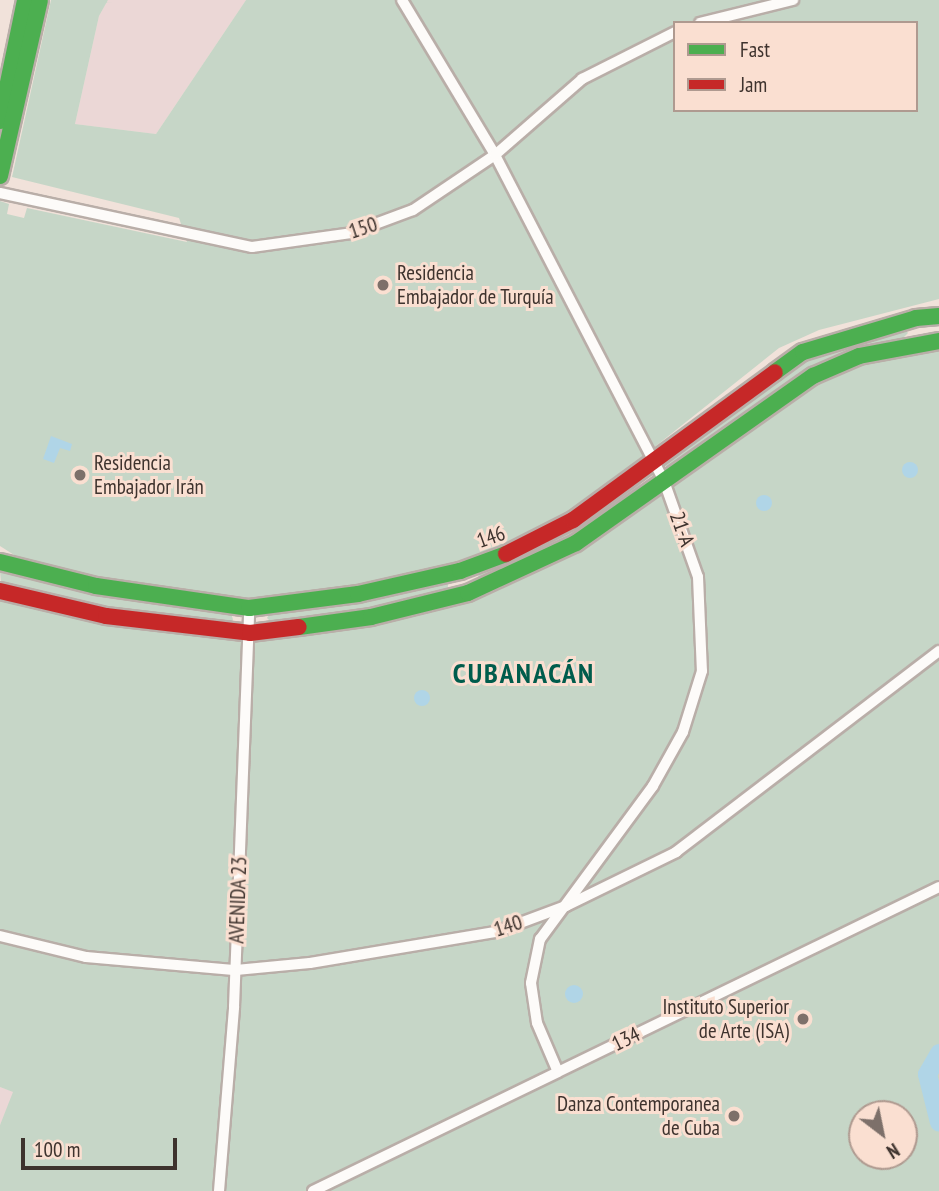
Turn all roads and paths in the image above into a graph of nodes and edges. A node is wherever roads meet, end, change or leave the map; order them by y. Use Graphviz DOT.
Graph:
graph roads {
  1 [pos="25,0"];
  2 [pos="40,0"];
  3 [pos="402,0"];
  4 [pos="793,0"];
  5 [pos="708,21"];
  6 [pos="673,33"];
  7 [pos="0,121"];
  8 [pos="495,155"];
  9 [pos="0,176"];
  10 [pos="0,193"];
  11 [pos="939,316"];
  12 [pos="916,318"];
  13 [pos="939,341"];
  14 [pos="918,342"];
  15 [pos="651,463"];
  16 [pos="664,481"];
  17 [pos="0,562"];
  18 [pos="460,570"];
  19 [pos="0,591"];
  20 [pos="468,593"];
  21 [pos="249,608"];
  22 [pos="250,633"];
  23 [pos="939,651"];
  24 [pos="939,887"];
  25 [pos="566,906"];
  26 [pos="0,936"];
  27 [pos="236,970"];
  28 [pos="558,1072"];
  29 [pos="219,1191"];
  30 [pos="313,1191"];
  1 -- 7 [label="main road"];
  2 -- 9 [label="main road"];
  3 -- 8 [label="street, 21-A"];
  4 -- 5 [label="street"];
  6 -- 8 [label="street, 150"];
  8 -- 10 [label="street, 150"];
  8 -- 15 [label="street, 21-A"];
  11 -- 12 [label="main road, 146"];
  12 -- 14 [label="main road"];
  12 -- 15 [label="main road, 146"];
  13 -- 14 [label="main road, 146"];
  14 -- 16 [label="main road, 146"];
  15 -- 16 [label="street, 21-A"];
  15 -- 18 [label="main road, 146"];
  16 -- 20 [label="main road, 146"];
  16 -- 25 [label="street, 21-A"];
  17 -- 21 [label="main road, 146"];
  18 -- 20 [label="main road"];
  18 -- 21 [label="main road, 146"];
  19 -- 22 [label="main road, 146"];
  20 -- 22 [label="main road, 146"];
  21 -- 22 [label="street, AVENIDA 23"];
  22 -- 27 [label="street, AVENIDA 23"];
  23 -- 25 [label="street, 140"];
  24 -- 28 [label="street, 134"];
  25 -- 27 [label="street, 140"];
  25 -- 28 [label="street, 21-A"];
  26 -- 27 [label="street, 140"];
  27 -- 29 [label="street, AVENIDA 23"];
  28 -- 30 [label="street, 134"];
}
